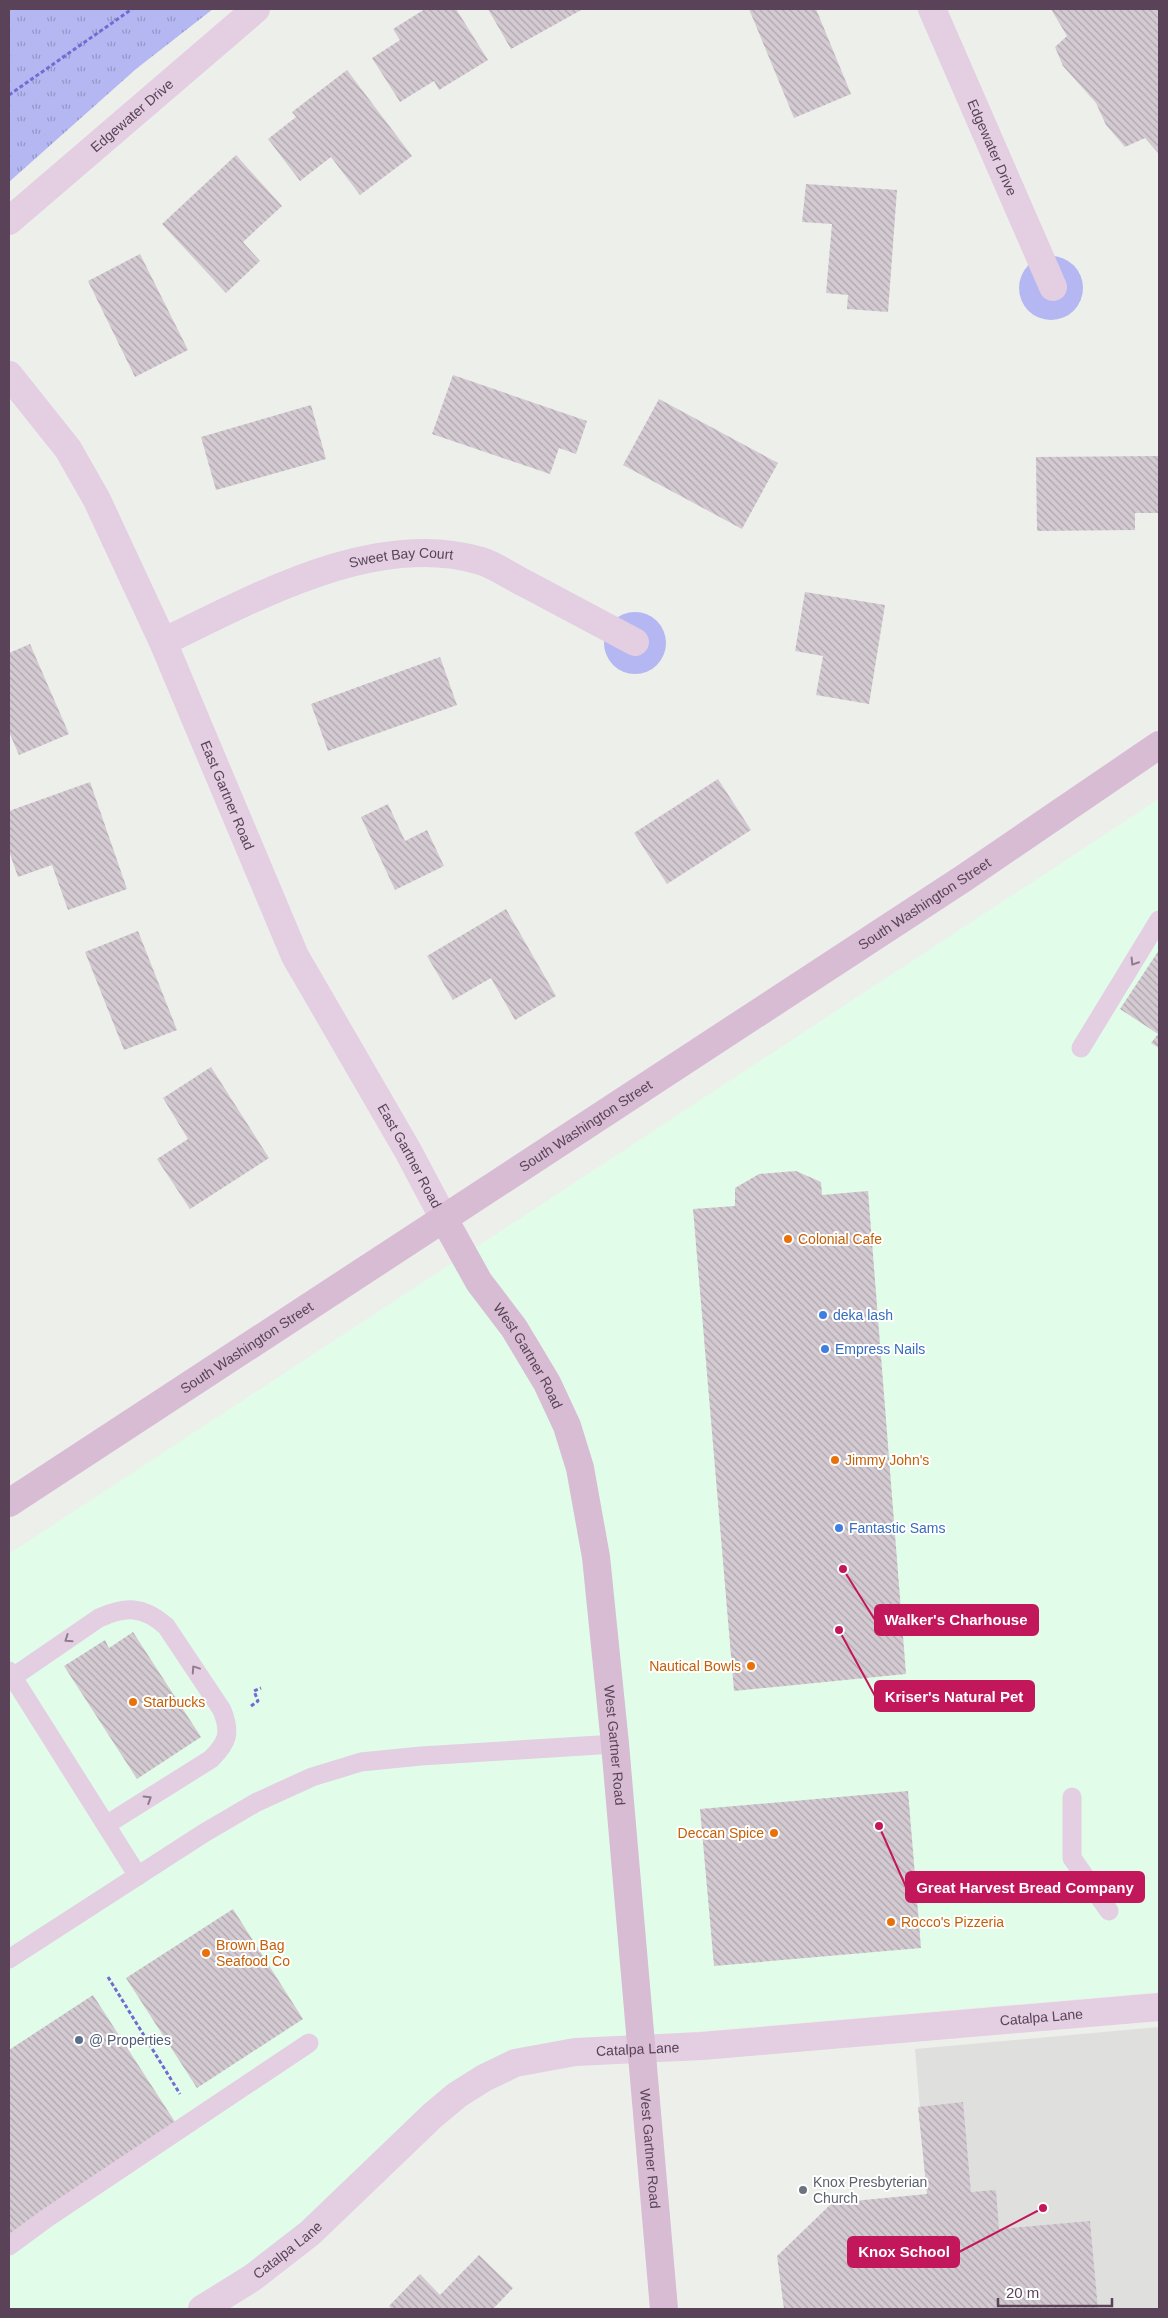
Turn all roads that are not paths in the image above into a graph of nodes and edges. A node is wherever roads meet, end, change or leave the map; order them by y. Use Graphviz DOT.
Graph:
graph roads {
  1 [pos="256,9"];
  2 [pos="932,9"];
  3 [pos="9,221"];
  4 [pos="1052,287"];
  5 [pos="9,375"];
  6 [pos="163,642"];
  7 [pos="635,642"];
  8 [pos="1159,745"];
  9 [pos="1159,920"];
  10 [pos="1081,1048"];
  11 [pos="444,1219"];
  12 [pos="9,1503"];
  13 [pos="11,1674"];
  14 [pos="615,1744"];
  15 [pos="1072,1797"];
  16 [pos="106,1825"];
  17 [pos="138,1876"];
  18 [pos="1109,1911"];
  19 [pos="9,1959"];
  20 [pos="1159,2007"];
  21 [pos="310,2043"];
  22 [pos="640,2049"];
  23 [pos="9,2246"];
  24 [pos="202,2309"];
  25 [pos="664,2309"];
  1 -- 3 [label="street, Edgewater Drive"];
  2 -- 4 [label="street, Edgewater Drive"];
  5 -- 6 [label="street, East Gartner Road"];
  6 -- 7 [label="street, Sweet Bay Court"];
  6 -- 11 [label="street, East Gartner Road"];
  8 -- 11 [label="main road, South Washington Street"];
  9 -- 10 [label="lane, one-way"];
  11 -- 12 [label="main road, South Washington Street"];
  11 -- 14 [label="main road, West Gartner Road"];
  13 -- 16 [label="lane"];
  16 -- 13 [label="lane, one-way"];
  14 -- 17 [label="lane"];
  14 -- 22 [label="main road, West Gartner Road"];
  15 -- 18 [label="lane"];
  16 -- 17 [label="lane"];
  17 -- 19 [label="lane"];
  20 -- 22 [label="street, Catalpa Lane"];
  21 -- 23 [label="lane"];
  22 -- 24 [label="street, Catalpa Lane"];
  22 -- 25 [label="main road, West Gartner Road"];
}
